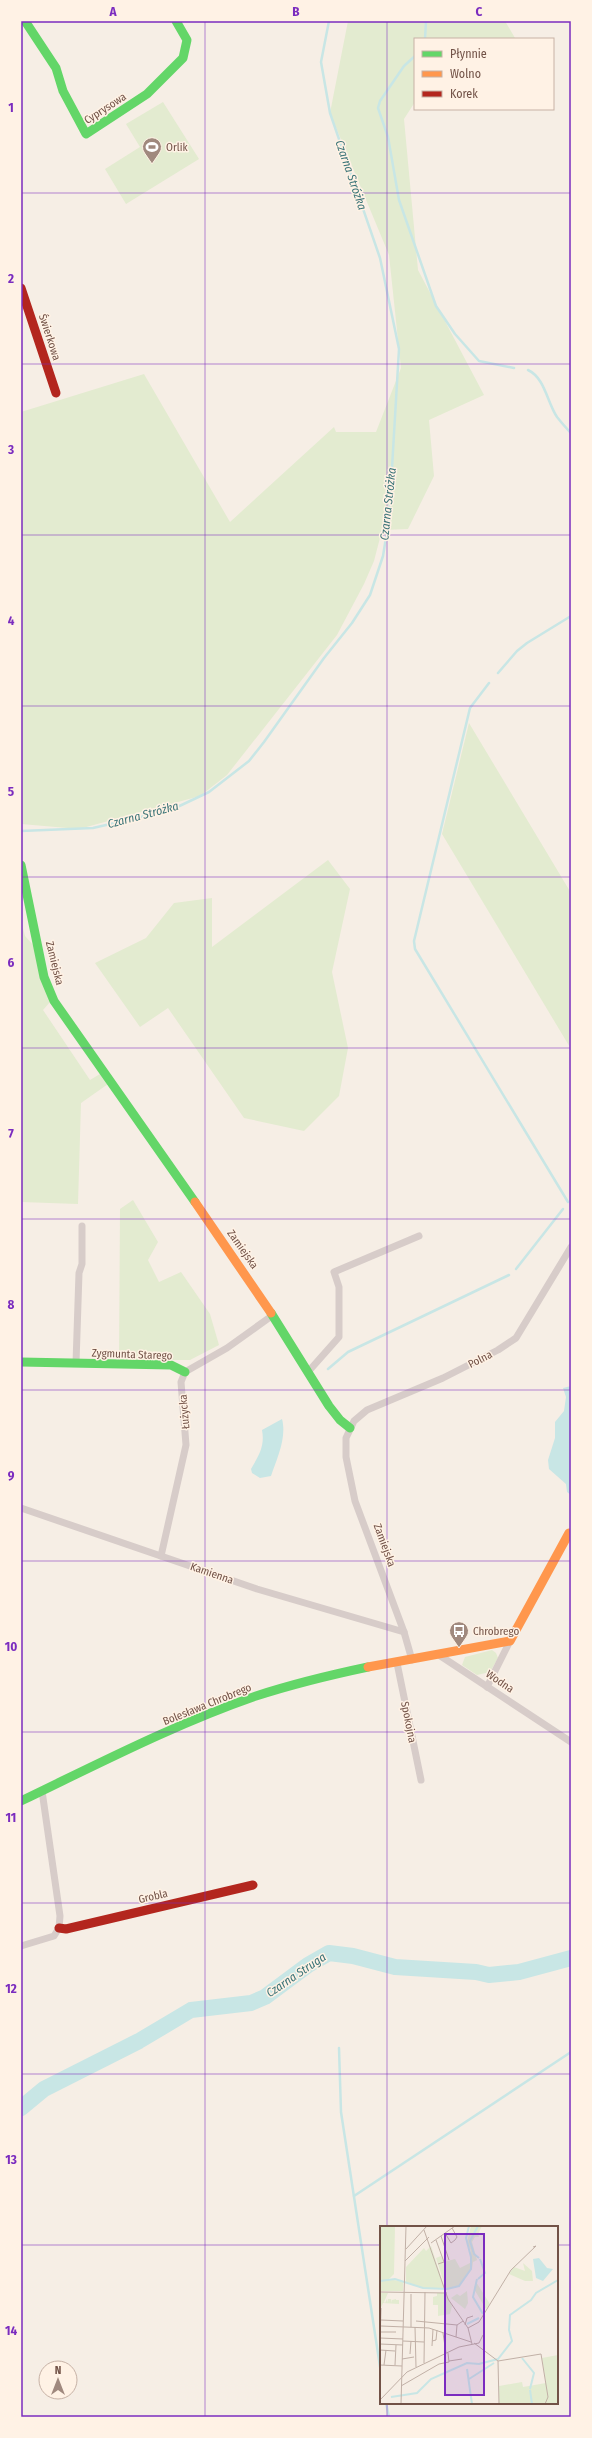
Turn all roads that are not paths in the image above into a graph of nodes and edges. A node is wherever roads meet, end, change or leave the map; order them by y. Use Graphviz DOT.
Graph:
graph roads {
  1 [pos="25,21"];
  2 [pos="176,21"];
  3 [pos="21,288"];
  4 [pos="56,393"];
  5 [pos="21,865"];
  6 [pos="24,891"];
  7 [pos="82,1226"];
  8 [pos="419,1236"];
  9 [pos="571,1246"];
  10 [pos="273,1315"];
  11 [pos="21,1362"];
  12 [pos="76,1363"];
  13 [pos="185,1372"];
  14 [pos="308,1372"];
  15 [pos="350,1428"];
  16 [pos="21,1508"];
  17 [pos="568,1532"];
  18 [pos="161,1556"];
  19 [pos="404,1632"];
  20 [pos="510,1641"];
  21 [pos="439,1655"];
  22 [pos="412,1660"];
  23 [pos="398,1663"];
  24 [pos="487,1687"];
  25 [pos="571,1742"];
  26 [pos="421,1780"];
  27 [pos="42,1791"];
  28 [pos="21,1801"];
  29 [pos="253,1885"];
  30 [pos="59,1928"];
  31 [pos="21,1946"];
  1 -- 2 [label="street, Cyprysowa"];
  3 -- 4 [label="street, Świerkowa"];
  5 -- 6 [label="street, Zamiejska"];
  6 -- 10 [label="street, Zamiejska"];
  7 -- 12 [label="street, Zygmunta Starego"];
  8 -- 14 [label="street"];
  9 -- 15 [label="street, Polna"];
  10 -- 13 [label="street"];
  10 -- 14 [label="street, Zamiejska"];
  11 -- 12 [label="street, Zygmunta Starego"];
  12 -- 13 [label="street, Zygmunta Starego"];
  13 -- 18 [label="street, Łużycka"];
  14 -- 15 [label="street, Zamiejska"];
  15 -- 19 [label="street, Zamiejska"];
  16 -- 18 [label="street, Kamienna"];
  17 -- 20 [label="street"];
  18 -- 19 [label="street, Kamienna"];
  19 -- 22 [label="street, Zamiejska"];
  20 -- 21 [label="street"];
  20 -- 24 [label="street"];
  21 -- 22 [label="street"];
  21 -- 24 [label="street, Wodna"];
  22 -- 23 [label="street, Bolesława Chrobrego"];
  23 -- 26 [label="street, Spokojna"];
  23 -- 27 [label="street, Bolesława Chrobrego"];
  24 -- 25 [label="street, Wodna"];
  27 -- 28 [label="street, Bolesława Chrobrego"];
  27 -- 30 [label="street"];
  29 -- 30 [label="street, Grobla"];
  30 -- 31 [label="street"];
}
